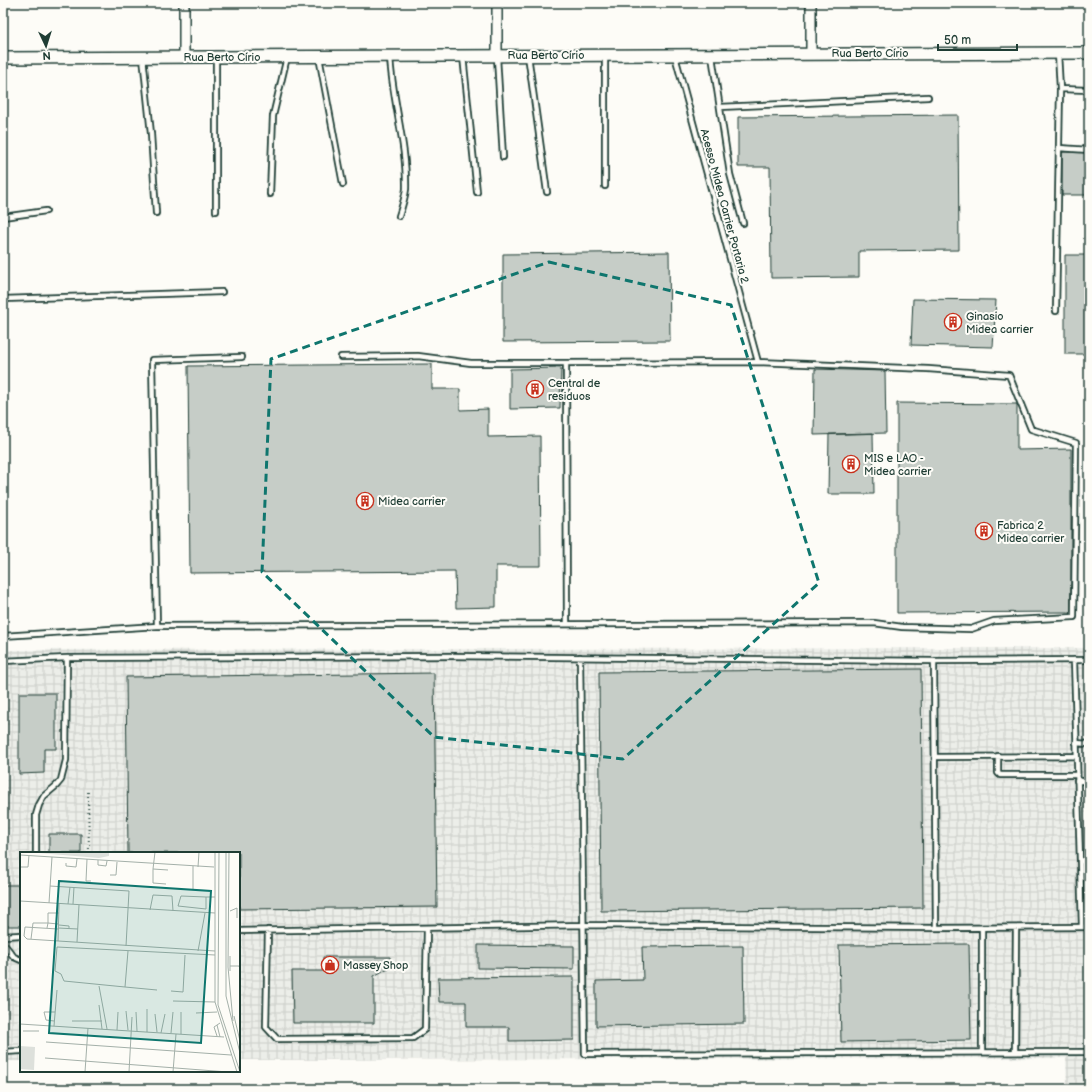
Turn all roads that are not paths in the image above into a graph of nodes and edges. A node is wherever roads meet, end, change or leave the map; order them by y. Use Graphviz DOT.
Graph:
graph roads {
  1 [pos="184,3"];
  2 [pos="497,3"];
  3 [pos="811,3"];
  4 [pos="1089,52"];
  5 [pos="1058,53"];
  6 [pos="674,54"];
  7 [pos="712,54"];
  8 [pos="811,54"];
  9 [pos="497,55"];
  10 [pos="528,55"];
  11 [pos="606,55"];
  12 [pos="286,56"];
  13 [pos="319,56"];
  14 [pos="390,56"];
  15 [pos="463,56"];
  16 [pos="143,57"];
  17 [pos="184,57"];
  18 [pos="216,57"];
  19 [pos="3,58"];
  20 [pos="1060,90"];
  21 [pos="1089,90"];
  22 [pos="928,98"];
  23 [pos="720,107"];
  24 [pos="1059,148"];
  25 [pos="1089,150"];
  26 [pos="503,157"];
  27 [pos="343,184"];
  28 [pos="605,186"];
  29 [pos="477,192"];
  30 [pos="547,192"];
  31 [pos="270,194"];
  32 [pos="46,211"];
  33 [pos="216,211"];
  34 [pos="156,213"];
  35 [pos="399,216"];
  36 [pos="3,217"];
  37 [pos="743,223"];
  38 [pos="222,292"];
  39 [pos="3,299"];
  40 [pos="1056,311"];
  41 [pos="242,357"];
  42 [pos="341,357"];
  43 [pos="758,362"];
  44 [pos="566,363"];
  45 [pos="567,624"];
  46 [pos="157,626"];
  47 [pos="3,636"];
  48 [pos="580,657"];
  49 [pos="67,658"];
  50 [pos="1074,660"];
  51 [pos="1089,660"];
  52 [pos="3,661"];
  53 [pos="934,661"];
  54 [pos="1076,743"];
  55 [pos="1089,744"];
  56 [pos="998,756"];
  57 [pos="1076,756"];
  58 [pos="935,757"];
  59 [pos="1077,775"];
  60 [pos="1077,781"];
  61 [pos="1089,781"];
  62 [pos="36,852"];
  63 [pos="1080,861"];
  64 [pos="1089,861"];
  65 [pos="584,925"];
  66 [pos="1082,927"];
  67 [pos="1089,927"];
  68 [pos="936,928"];
  69 [pos="982,928"];
  70 [pos="1016,928"];
  71 [pos="427,929"];
  72 [pos="268,930"];
  73 [pos="240,931"];
  74 [pos="20,935"];
  75 [pos="3,936"];
  76 [pos="3,943"];
  77 [pos="20,960"];
  78 [pos="3,1052"];
  79 [pos="20,1052"];
  80 [pos="982,1052"];
  81 [pos="1015,1052"];
  82 [pos="1089,1052"];
  1 -- 17 [label="street"];
  2 -- 9 [label="street"];
  3 -- 8 [label="street"];
  4 -- 5 [label="street, Rua Berto Círio"];
  5 -- 8 [label="street, Rua Berto Círio"];
  5 -- 20 [label="lane"];
  6 -- 7 [label="street, Rua Berto Círio"];
  6 -- 11 [label="street, Rua Berto Círio"];
  6 -- 43 [label="lane, Acesso Midea Carrier Portaria 2"];
  7 -- 8 [label="street, Rua Berto Círio"];
  7 -- 23 [label="lane"];
  9 -- 10 [label="street, Rua Berto Círio"];
  9 -- 15 [label="street, Rua Berto Círio"];
  9 -- 26 [label="lane"];
  10 -- 11 [label="street, Rua Berto Círio"];
  10 -- 30 [label="lane"];
  11 -- 28 [label="lane"];
  12 -- 13 [label="street, Rua Berto Círio"];
  12 -- 18 [label="street, Rua Berto Círio"];
  12 -- 31 [label="lane"];
  13 -- 14 [label="street, Rua Berto Círio"];
  13 -- 27 [label="lane"];
  14 -- 15 [label="street, Rua Berto Círio"];
  14 -- 35 [label="lane"];
  15 -- 29 [label="lane"];
  16 -- 17 [label="street, Rua Berto Círio"];
  16 -- 19 [label="street, Rua Berto Círio"];
  16 -- 34 [label="lane"];
  17 -- 18 [label="street, Rua Berto Círio"];
  18 -- 33 [label="lane"];
  20 -- 21 [label="lane"];
  20 -- 24 [label="lane"];
  22 -- 23 [label="lane"];
  23 -- 37 [label="lane"];
  24 -- 25 [label="lane"];
  24 -- 40 [label="lane"];
  32 -- 36 [label="lane"];
  38 -- 39 [label="lane"];
  41 -- 46 [label="lane"];
  42 -- 44 [label="lane"];
  43 -- 44 [label="lane"];
  43 -- 45 [label="lane"];
  44 -- 45 [label="lane"];
  45 -- 46 [label="lane"];
  46 -- 47 [label="lane"];
  48 -- 49 [label="lane"];
  48 -- 53 [label="lane"];
  48 -- 65 [label="lane"];
  49 -- 52 [label="lane"];
  49 -- 62 [label="lane"];
  50 -- 51 [label="lane"];
  50 -- 53 [label="lane"];
  50 -- 54 [label="lane"];
  53 -- 58 [label="lane"];
  54 -- 55 [label="lane"];
  54 -- 57 [label="lane"];
  56 -- 57 [label="lane"];
  56 -- 58 [label="lane"];
  56 -- 59 [label="lane"];
  57 -- 59 [label="lane"];
  58 -- 68 [label="lane"];
  59 -- 60 [label="lane"];
  60 -- 61 [label="lane"];
  60 -- 63 [label="lane"];
  63 -- 64 [label="lane"];
  63 -- 66 [label="lane"];
  65 -- 68 [label="lane"];
  65 -- 71 [label="lane"];
  65 -- 80 [label="lane"];
  66 -- 67 [label="lane"];
  66 -- 70 [label="lane"];
  68 -- 69 [label="lane"];
  69 -- 70 [label="lane"];
  69 -- 80 [label="lane"];
  70 -- 81 [label="lane"];
  71 -- 72 [label="lane"];
  71 -- 72 [label="lane"];
  72 -- 73 [label="lane"];
  74 -- 75 [label="lane"];
  76 -- 77 [label="lane"];
  78 -- 79 [label="lane"];
  80 -- 81 [label="lane"];
  81 -- 82 [label="lane"];
}
